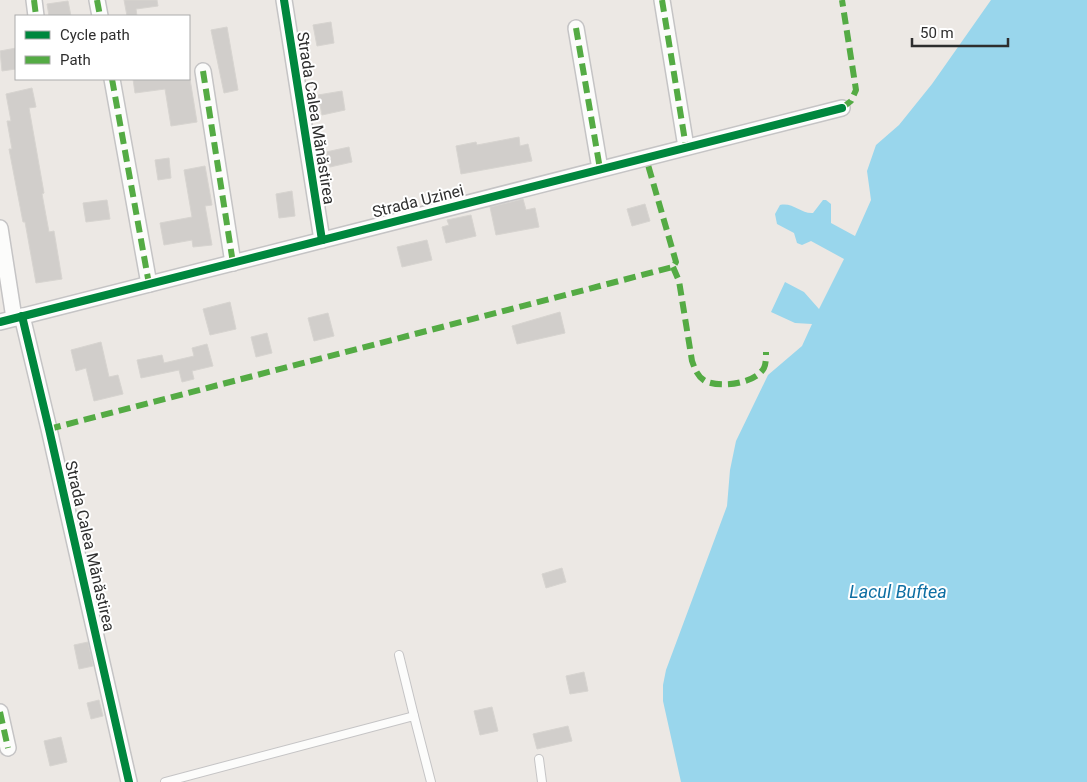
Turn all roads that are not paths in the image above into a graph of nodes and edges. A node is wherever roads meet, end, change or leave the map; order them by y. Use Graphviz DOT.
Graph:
graph roads {
  1 [pos="34,0"];
  2 [pos="97,0"];
  3 [pos="284,0"];
  4 [pos="662,0"];
  5 [pos="36,15"];
  6 [pos="100,15"];
  7 [pos="576,28"];
  8 [pos="203,70"];
  9 [pos="112,80"];
  10 [pos="842,108"];
  11 [pos="686,147"];
  12 [pos="600,169"];
  13 [pos="0,228"];
  14 [pos="322,240"];
  15 [pos="233,263"];
  16 [pos="149,284"];
  17 [pos="12,319"];
  18 [pos="399,655"];
  19 [pos="0,712"];
  20 [pos="414,716"];
  21 [pos="8,748"];
  22 [pos="539,759"];
  23 [pos="129,782"];
  24 [pos="165,782"];
  25 [pos="431,782"];
  26 [pos="542,782"];
  1 -- 5 [label="street"];
  2 -- 6 [label="street"];
  3 -- 14 [label="street, Strada Calea Mănăstirea"];
  4 -- 11 [label="street"];
  7 -- 12 [label="street"];
  8 -- 15 [label="street"];
  9 -- 16 [label="street"];
  10 -- 11 [label="street, Strada Uzinei"];
  11 -- 12 [label="street, Strada Uzinei"];
  12 -- 14 [label="street, Strada Uzinei"];
  13 -- 17 [label="street, Strada Calea Mănăstirea"];
  14 -- 15 [label="street, Strada Uzinei"];
  15 -- 16 [label="street, Strada Uzinei"];
  16 -- 17 [label="street, Strada Uzinei"];
  17 -- 23 [label="street, Strada Calea Mănăstirea"];
  18 -- 20 [label="lane"];
  19 -- 21 [label="street"];
  20 -- 24 [label="lane"];
  20 -- 25 [label="lane"];
  22 -- 26 [label="lane"];
}
